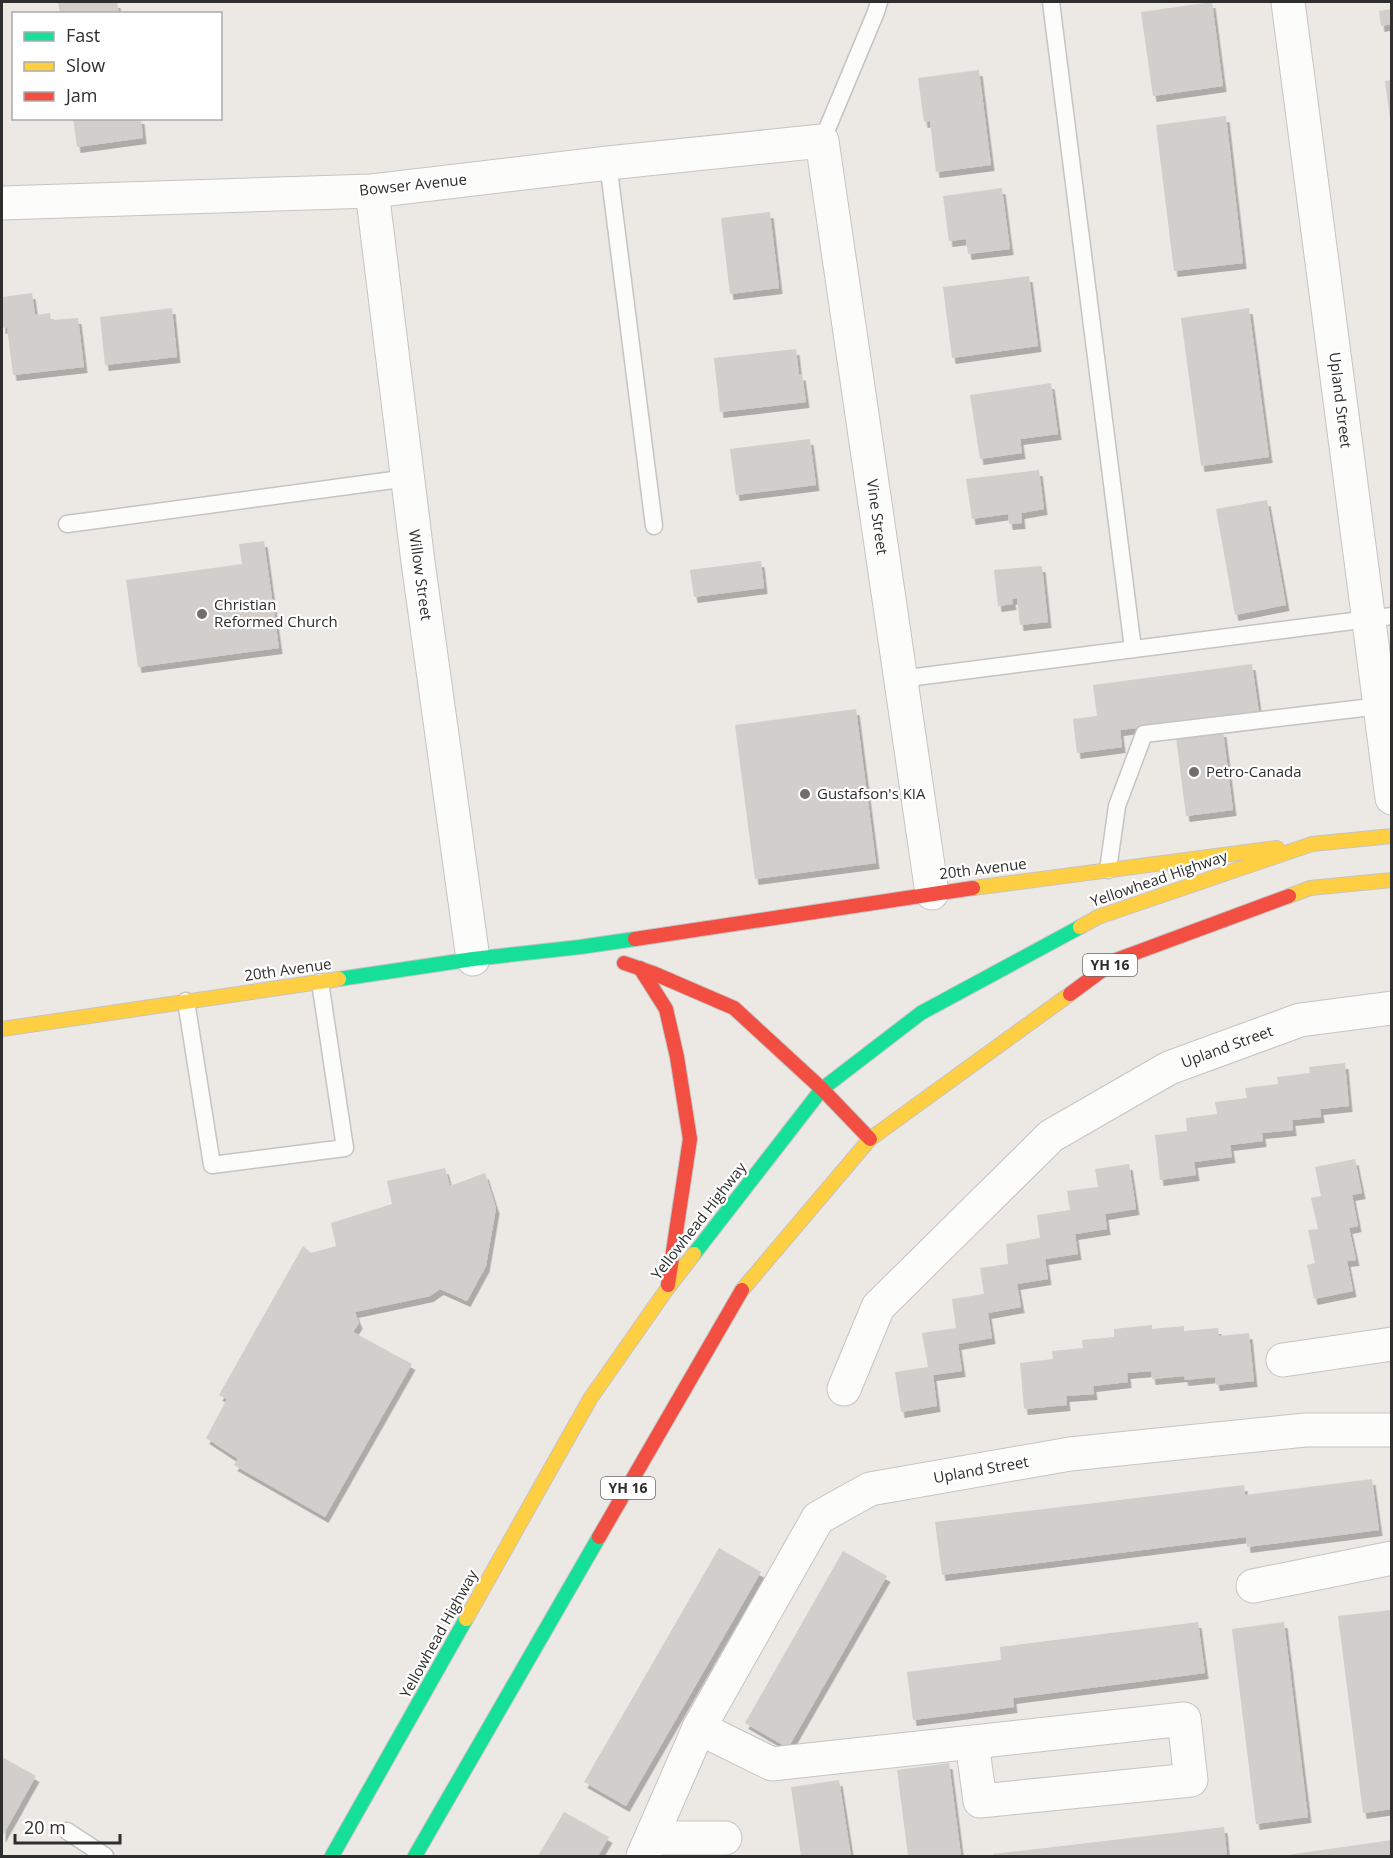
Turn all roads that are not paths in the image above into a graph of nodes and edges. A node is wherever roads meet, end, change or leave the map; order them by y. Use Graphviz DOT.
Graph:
graph roads {
  1 [pos="879,2"];
  2 [pos="1051,2"];
  3 [pos="1288,2"];
  4 [pos="822,141"];
  5 [pos="609,163"];
  6 [pos="372,191"];
  7 [pos="2,203"];
  8 [pos="408,478"];
  9 [pos="67,524"];
  10 [pos="654,526"];
  11 [pos="1380,617"];
  12 [pos="1132,649"];
  13 [pos="900,678"];
  14 [pos="1380,706"];
  15 [pos="1392,798"];
  16 [pos="1392,836"];
  17 [pos="1312,844"];
  18 [pos="1108,870"];
  19 [pos="1392,880"];
  20 [pos="932,893"];
  21 [pos="580,947"];
  22 [pos="472,959"];
  23 [pos="640,968"];
  24 [pos="320,982"];
  25 [pos="186,1001"];
  26 [pos="1392,1008"];
  27 [pos="2,1029"];
  28 [pos="822,1089"];
  29 [pos="870,1139"];
  30 [pos="667,1289"];
  31 [pos="1392,1344"];
  32 [pos="1283,1360"];
  33 [pos="844,1389"];
  34 [pos="1392,1430"];
  35 [pos="1392,1558"];
  36 [pos="1253,1586"];
  37 [pos="699,1728"];
  38 [pos="972,1742"];
  39 [pos="67,1831"];
  40 [pos="725,1838"];
  41 [pos="647,1847"];
  42 [pos="105,1857"];
  43 [pos="332,1857"];
  44 [pos="415,1857"];
  1 -- 4 [label="lane"];
  2 -- 12 [label="lane"];
  3 -- 11 [label="street, Upland Street"];
  4 -- 5 [label="street, Bowser Avenue"];
  4 -- 13 [label="street, Vine Street"];
  5 -- 6 [label="street, Bowser Avenue"];
  5 -- 10 [label="lane"];
  6 -- 7 [label="street, Bowser Avenue"];
  6 -- 8 [label="street, Willow Street"];
  8 -- 9 [label="lane"];
  8 -- 22 [label="street, Willow Street"];
  11 -- 12 [label="lane"];
  11 -- 14 [label="street, Upland Street"];
  12 -- 13 [label="lane"];
  13 -- 20 [label="street, Vine Street"];
  14 -- 15 [label="street, Upland Street"];
  14 -- 18 [label="lane"];
  16 -- 17 [label="main road, 20th Avenue"];
  17 -- 18 [label="main road, 20th Avenue"];
  17 -- 28 [label="main road, Yellowhead Highway"];
  18 -- 20 [label="main road, 20th Avenue"];
  19 -- 29 [label="main road, YH 16"];
  20 -- 21 [label="main road, 20th Avenue"];
  21 -- 22 [label="main road, 20th Avenue"];
  21 -- 23 [label="main road, 20th Avenue"];
  22 -- 24 [label="main road, 20th Avenue"];
  23 -- 28 [label="main road, 20th Avenue"];
  23 -- 30 [label="main road"];
  24 -- 25 [label="main road, 20th Avenue"];
  24 -- 25 [label="lane"];
  25 -- 27 [label="main road, 20th Avenue"];
  26 -- 33 [label="street, Upland Street"];
  28 -- 29 [label="main road, 20th Avenue"];
  28 -- 30 [label="main road, Yellowhead Highway"];
  29 -- 44 [label="main road, YH 16"];
  30 -- 43 [label="main road, Yellowhead Highway"];
  31 -- 32 [label="street"];
  34 -- 37 [label="street, Upland Street"];
  35 -- 36 [label="street"];
  37 -- 38 [label="street"];
  37 -- 41 [label="street, Upland Street"];
  38 -- 38 [label="street"];
  39 -- 42 [label="lane"];
  40 -- 41 [label="street, Upland Street"];
}
